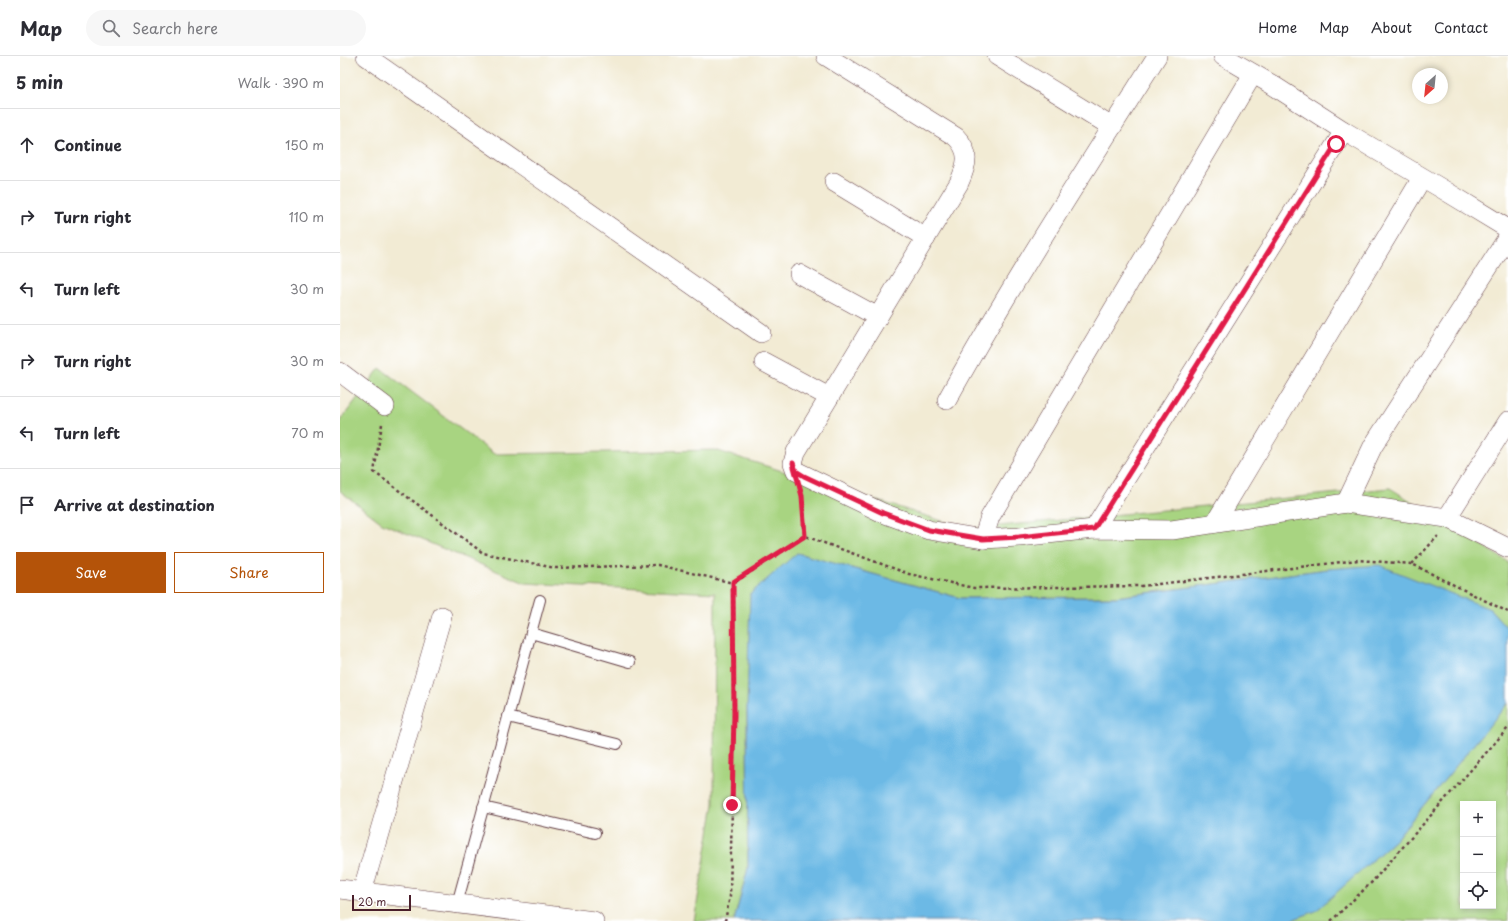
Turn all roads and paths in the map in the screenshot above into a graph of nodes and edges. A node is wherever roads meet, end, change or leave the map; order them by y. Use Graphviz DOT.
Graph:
graph roads {
  1 [pos="366,56"];
  2 [pos="826,56"];
  3 [pos="997,56"];
  4 [pos="1157,56"];
  5 [pos="1223,56"];
  6 [pos="1253,74"];
  7 [pos="1112,127"];
  8 [pos="1344,131"];
  9 [pos="1422,178"];
  10 [pos="834,182"];
  11 [pos="1508,230"];
  12 [pos="1508,237"];
  13 [pos="926,238"];
  14 [pos="799,274"];
  15 [pos="878,318"];
  16 [pos="761,333"];
  17 [pos="764,362"];
  18 [pos="340,372"];
  19 [pos="829,397"];
  20 [pos="947,400"];
  21 [pos="385,406"];
  22 [pos="1505,431"];
  23 [pos="793,463"];
  24 [pos="1346,503"];
  25 [pos="1449,520"];
  26 [pos="1215,522"];
  27 [pos="1094,529"];
  28 [pos="805,536"];
  29 [pos="983,539"];
  30 [pos="1508,548"];
  31 [pos="1412,564"];
  32 [pos="733,582"];
  33 [pos="540,600"];
  34 [pos="1508,612"];
  35 [pos="442,616"];
  36 [pos="531,633"];
  37 [pos="630,662"];
  38 [pos="508,717"];
  39 [pos="1508,728"];
  40 [pos="617,744"];
  41 [pos="483,807"];
  42 [pos="595,833"];
  43 [pos="340,889"];
  44 [pos="362,892"];
  45 [pos="457,904"];
  46 [pos="594,921"];
  47 [pos="725,921"];
  48 [pos="1331,921"];
  1 -- 16 [label="street"];
  2 -- 13 [label="street"];
  3 -- 7 [label="street"];
  4 -- 7 [label="street"];
  5 -- 6 [label="street"];
  6 -- 8 [label="street"];
  6 -- 29 [label="street"];
  7 -- 20 [label="street"];
  8 -- 9 [label="street"];
  8 -- 27 [label="street"];
  9 -- 11 [label="street"];
  9 -- 26 [label="street"];
  10 -- 13 [label="street"];
  12 -- 24 [label="street"];
  13 -- 15 [label="street"];
  14 -- 15 [label="street"];
  15 -- 19 [label="street"];
  17 -- 19 [label="street"];
  18 -- 21 [label="street"];
  19 -- 23 [label="street"];
  21 -- 32 [label="path"];
  22 -- 25 [label="street"];
  23 -- 28 [label="path"];
  23 -- 29 [label="street"];
  24 -- 25 [label="street"];
  24 -- 26 [label="street"];
  25 -- 30 [label="street"];
  25 -- 31 [label="path"];
  26 -- 27 [label="street"];
  27 -- 29 [label="street"];
  28 -- 31 [label="path"];
  28 -- 32 [label="path"];
  31 -- 34 [label="path"];
  32 -- 47 [label="path"];
  33 -- 36 [label="lane"];
  35 -- 44 [label="street"];
  36 -- 37 [label="lane"];
  36 -- 38 [label="lane"];
  38 -- 40 [label="lane"];
  38 -- 41 [label="lane"];
  39 -- 48 [label="path"];
  41 -- 42 [label="lane"];
  41 -- 45 [label="lane"];
  43 -- 44 [label="street"];
  44 -- 45 [label="street"];
  45 -- 46 [label="street"];
}
